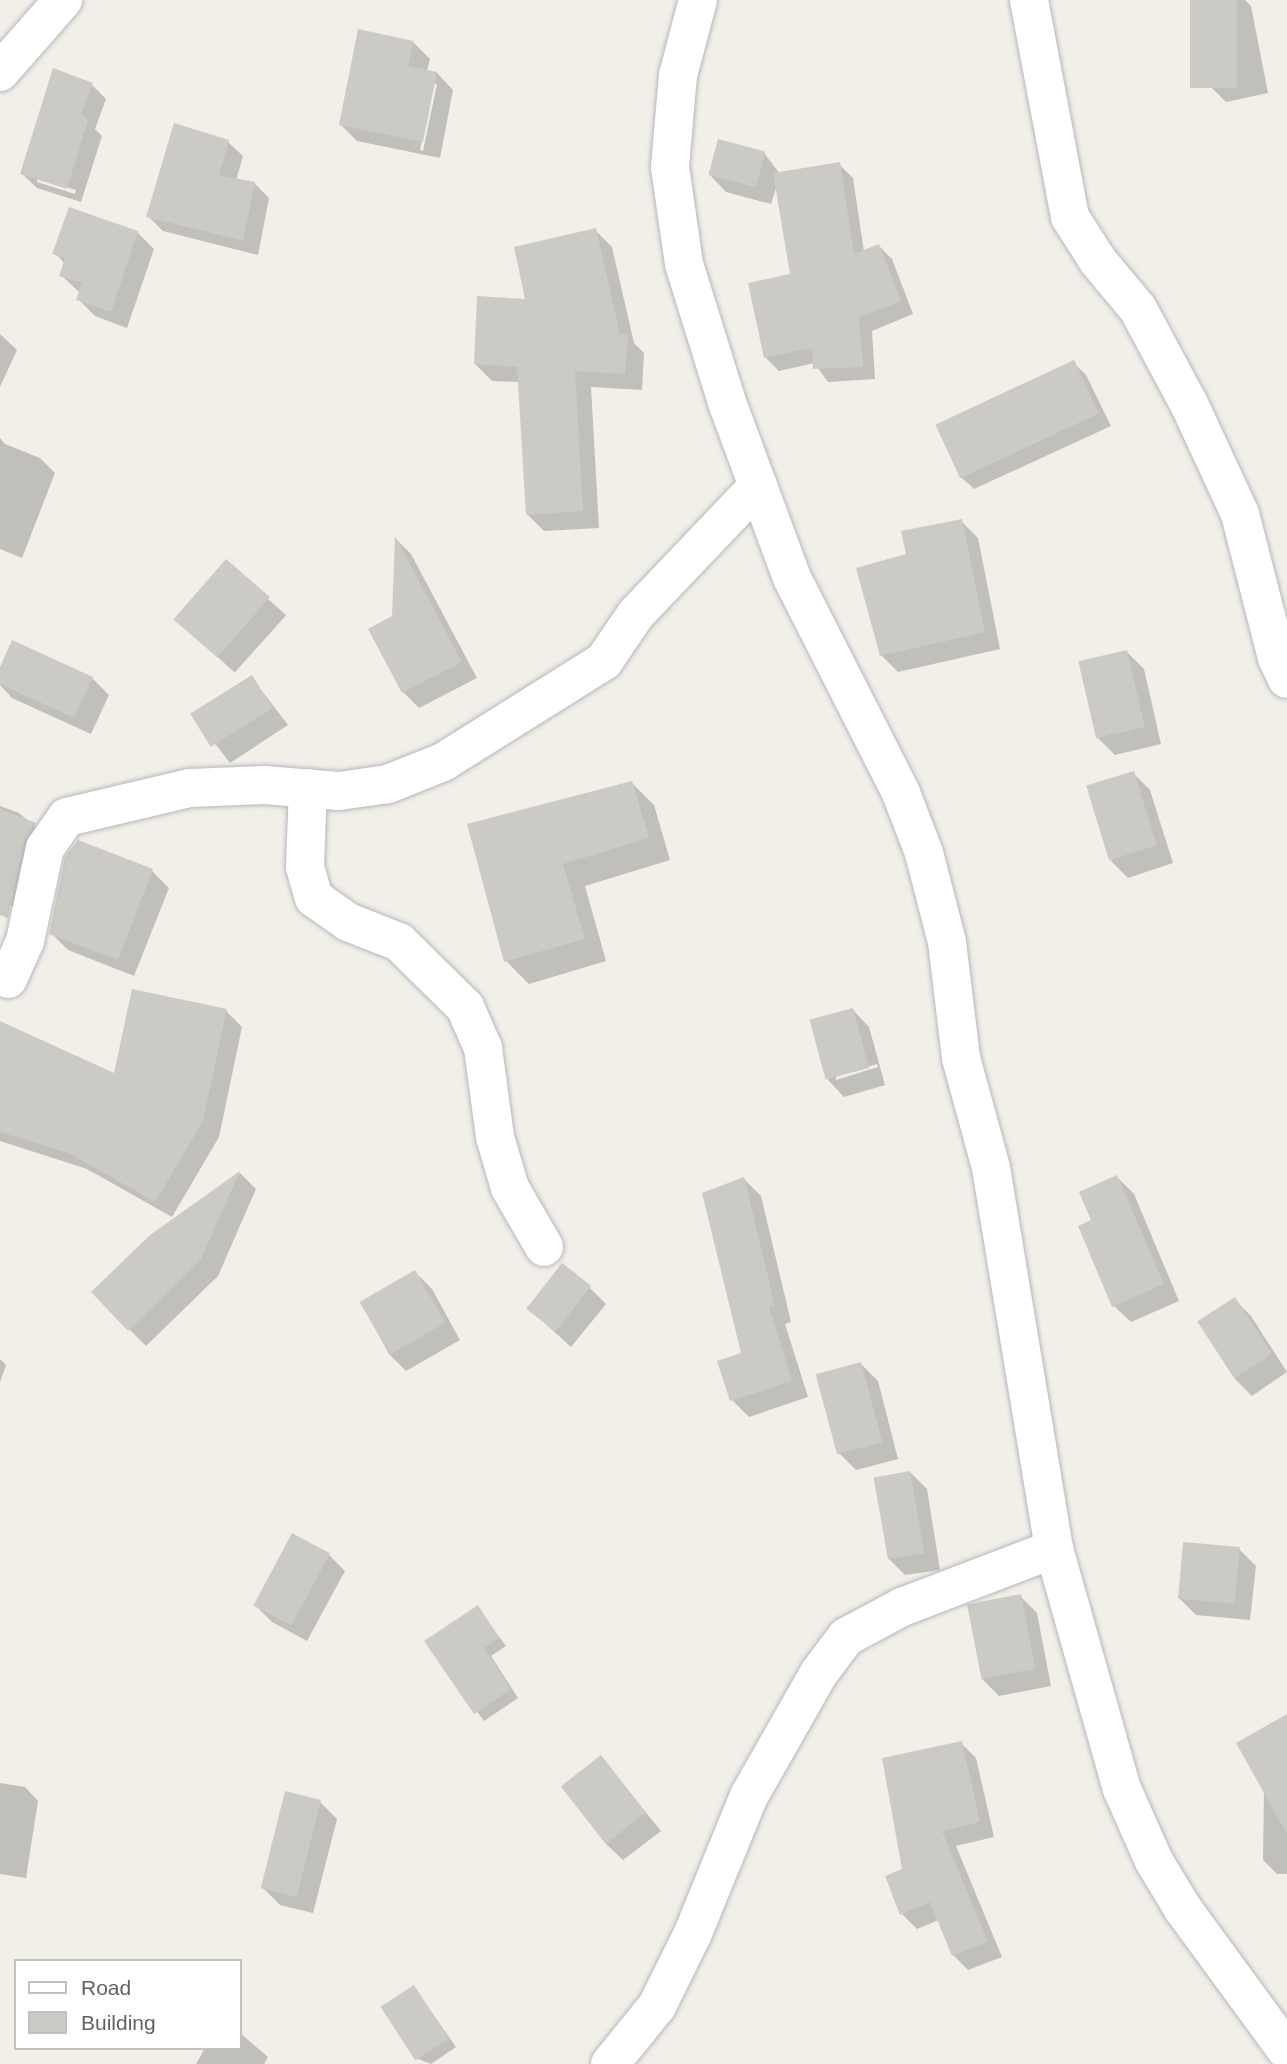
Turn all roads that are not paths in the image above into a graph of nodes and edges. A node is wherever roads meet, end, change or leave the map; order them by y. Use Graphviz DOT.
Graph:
graph roads {
  1 [pos="63,0"];
  2 [pos="698,0"];
  3 [pos="1029,0"];
  4 [pos="0,72"];
  5 [pos="758,486"];
  6 [pos="1287,679"];
  7 [pos="308,788"];
  8 [pos="8,979"];
  9 [pos="544,1247"];
  10 [pos="1054,1549"];
  11 [pos="1287,2051"];
  12 [pos="610,2064"];
  1 -- 4 [label="street"];
  2 -- 5 [label="street"];
  3 -- 6 [label="street"];
  5 -- 7 [label="street"];
  5 -- 10 [label="street"];
  7 -- 8 [label="street"];
  7 -- 9 [label="street"];
  10 -- 11 [label="street"];
  10 -- 12 [label="street"];
}
